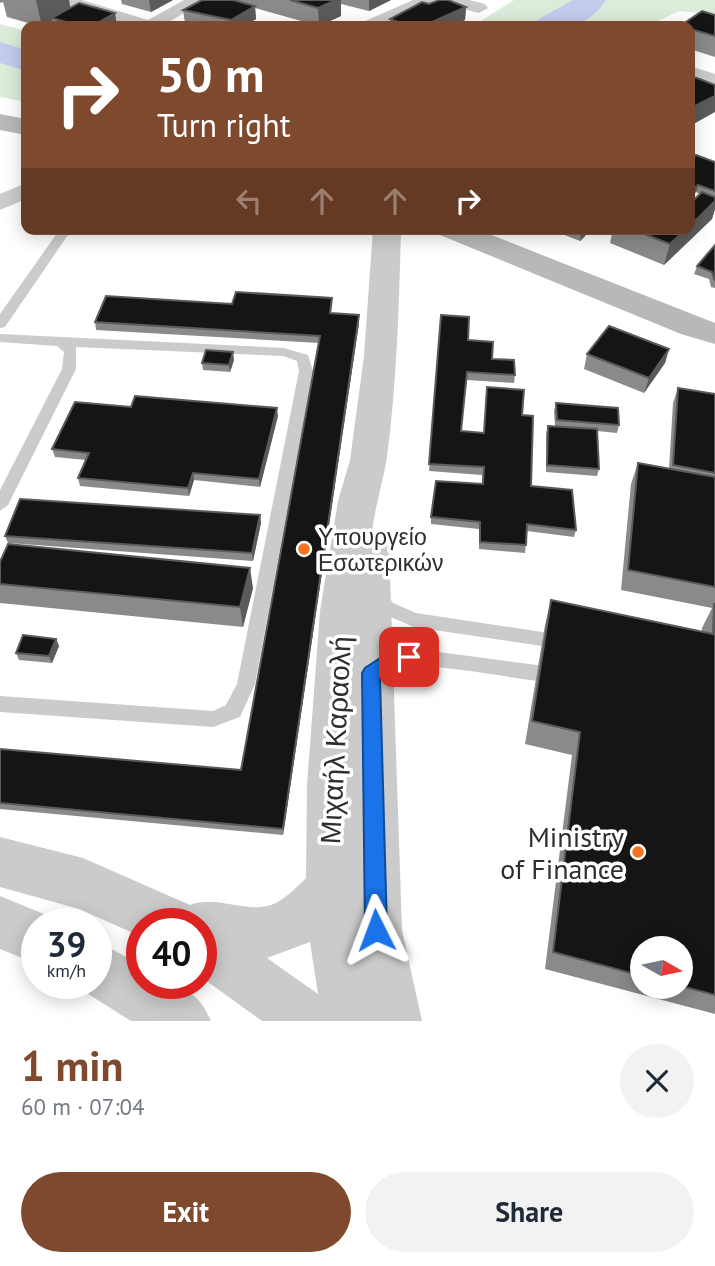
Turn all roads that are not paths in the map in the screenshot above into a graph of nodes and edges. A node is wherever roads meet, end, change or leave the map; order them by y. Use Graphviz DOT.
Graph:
graph roads {
  1 [pos="64,0"];
  2 [pos="197,0"];
  3 [pos="426,0"];
  4 [pos="449,0"];
  5 [pos="479,8"];
  6 [pos="133,21"];
  7 [pos="159,21"];
  8 [pos="383,21"];
  9 [pos="0,110"];
  10 [pos="21,114"];
  11 [pos="0,122"];
  12 [pos="21,126"];
  13 [pos="21,192"];
  14 [pos="0,203"];
  15 [pos="62,235"];
  16 [pos="387,235"];
  17 [pos="465,235"];
  18 [pos="502,235"];
  19 [pos="715,323"];
  20 [pos="0,324"];
  21 [pos="715,334"];
  22 [pos="0,338"];
  23 [pos="60,342"];
  24 [pos="368,460"];
  25 [pos="0,505"];
  26 [pos="370,585"];
  27 [pos="542,639"];
  28 [pos="371,673"];
  29 [pos="537,673"];
  30 [pos="0,704"];
  31 [pos="0,862"];
  32 [pos="332,889"];
  33 [pos="135,908"];
  34 [pos="0,922"];
  35 [pos="21,931"];
  36 [pos="217,935"];
  37 [pos="217,952"];
  38 [pos="217,961"];
  39 [pos="112,978"];
  40 [pos="183,1021"];
  41 [pos="267,1021"];
  42 [pos="309,1021"];
  43 [pos="349,1021"];
  44 [pos="394,1021"];
  1 -- 6 [label="street"];
  2 -- 7 [label="street"];
  3 -- 8 [label="street"];
  4 -- 5 [label="street"];
  9 -- 10 [label="main road"];
  11 -- 12 [label="main road"];
  13 -- 14 [label="street"];
  15 -- 20 [label="lane"];
  16 -- 24 [label="street, Μιχαήλ Καραολή"];
  17 -- 21 [label="main road"];
  18 -- 19 [label="main road"];
  22 -- 23 [label="lane"];
  23 -- 25 [label="lane"];
  23 -- 30 [label="lane"];
  24 -- 26 [label="street, Μιχαήλ Καραολή"];
  24 -- 32 [label="street, Μιχαήλ Καραολή"];
  26 -- 27 [label="lane"];
  26 -- 28 [label="street, Μιχαήλ Καραολή"];
  28 -- 29 [label="lane"];
  28 -- 44 [label="street, Μιχαήλ Καραολή"];
  31 -- 33 [label="street"];
  32 -- 36 [label="street"];
  32 -- 43 [label="street, Μιχαήλ Καραολή"];
  34 -- 35 [label="street"];
  37 -- 42 [label="street"];
  38 -- 41 [label="street"];
  39 -- 40 [label="street"];
}
